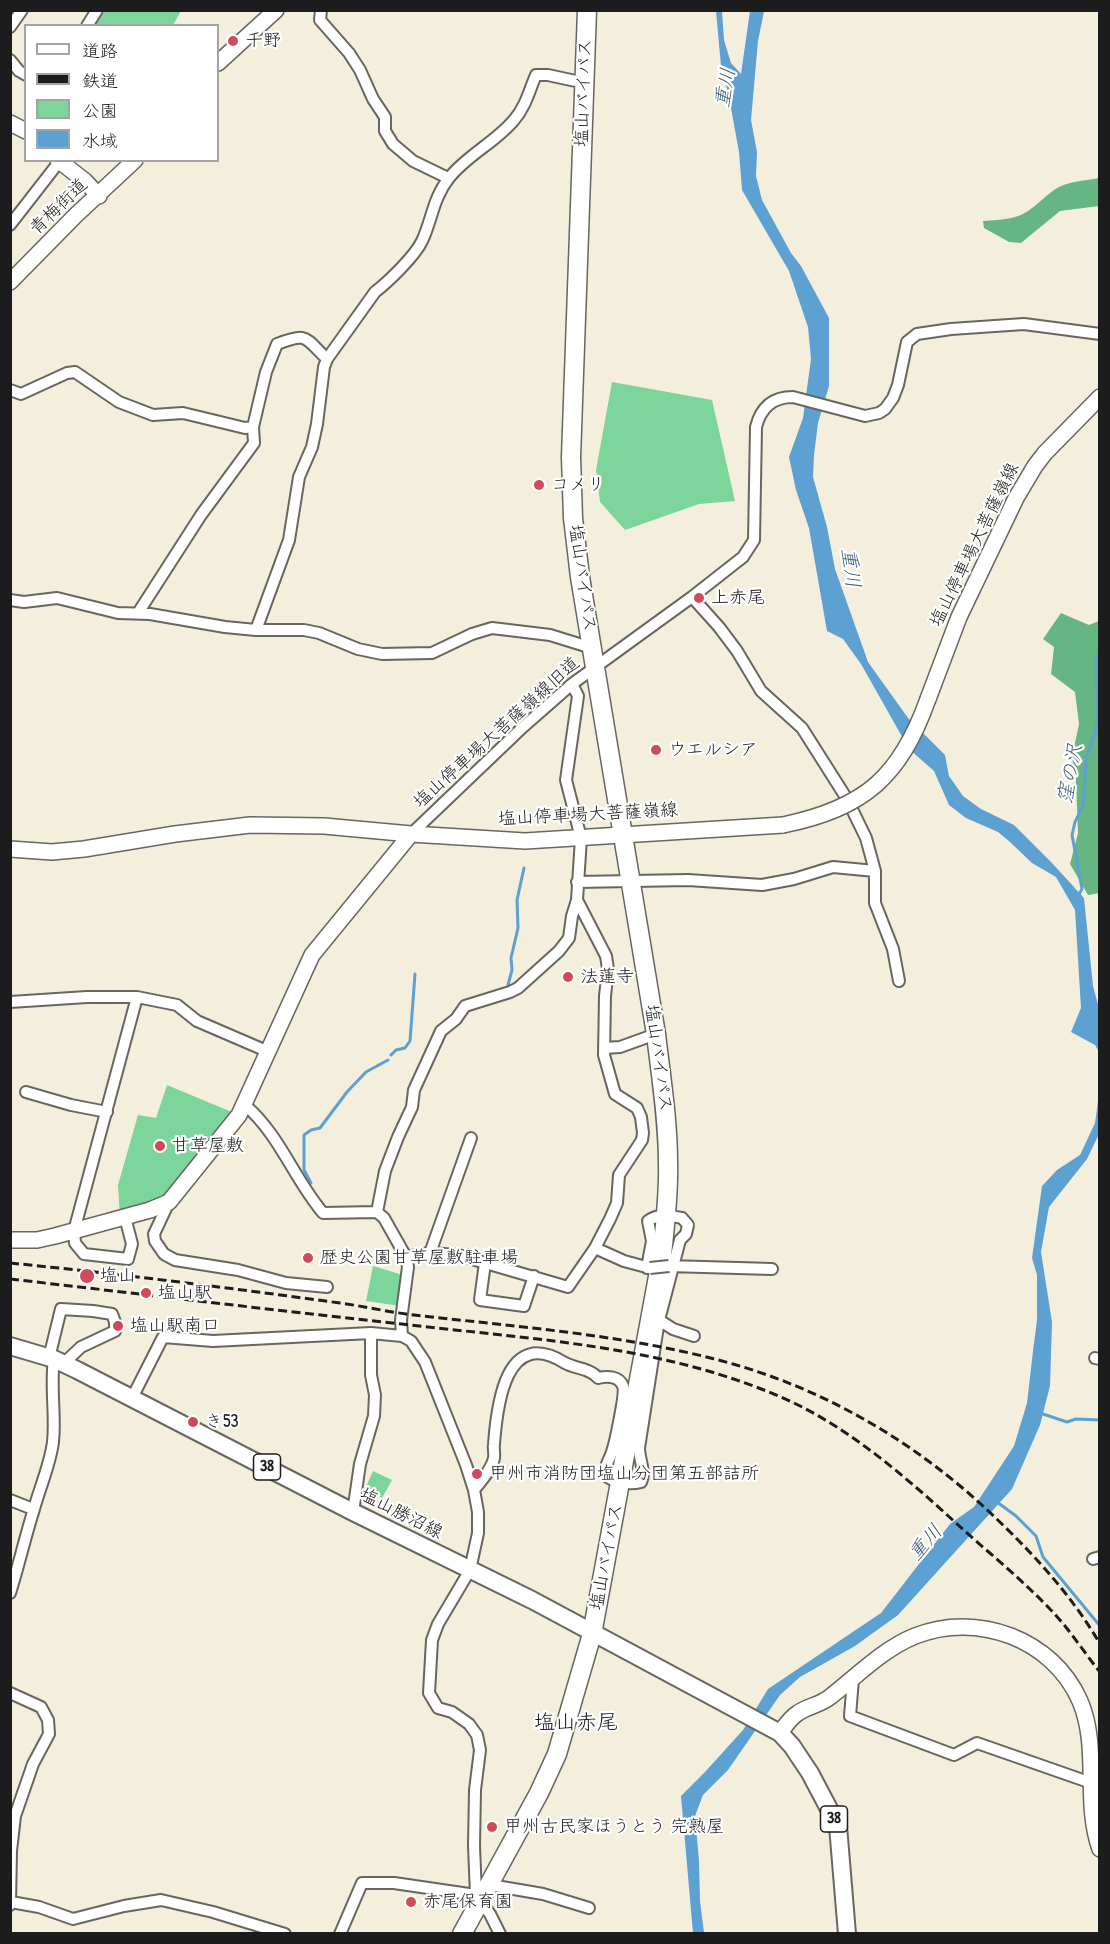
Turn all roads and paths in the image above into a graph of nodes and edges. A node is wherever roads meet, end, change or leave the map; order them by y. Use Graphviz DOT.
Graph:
graph roads {
  1 [pos="22,10"];
  2 [pos="97,10"];
  3 [pos="276,10"];
  4 [pos="321,10"];
  5 [pos="587,10"];
  6 [pos="88,24"];
  7 [pos="10,27"];
  8 [pos="10,60"];
  9 [pos="219,62"];
  10 [pos="24,74"];
  11 [pos="585,83"];
  12 [pos="10,123"];
  13 [pos="24,130"];
  14 [pos="57,162"];
  15 [pos="59,162"];
  16 [pos="133,162"];
  17 [pos="448,178"];
  18 [pos="99,196"];
  19 [pos="10,225"];
  20 [pos="10,282"];
  21 [pos="1100,334"];
  22 [pos="327,359"];
  23 [pos="10,390"];
  24 [pos="1100,398"];
  25 [pos="253,428"];
  26 [pos="692,597"];
  27 [pos="10,600"];
  28 [pos="138,613"];
  29 [pos="256,630"];
  30 [pos="593,657"];
  31 [pos="572,684"];
  32 [pos="411,834"];
  33 [pos="623,835"];
  34 [pos="581,838"];
  35 [pos="10,849"];
  36 [pos="874,871"];
  37 [pos="630,880"];
  38 [pos="577,882"];
  39 [pos="577,900"];
  40 [pos="898,981"];
  41 [pos="137,997"];
  42 [pos="10,1002"];
  43 [pos="656,1034"];
  44 [pos="604,1048"];
  45 [pos="269,1052"];
  46 [pos="26,1092"];
  47 [pos="244,1105"];
  48 [pos="107,1112"];
  49 [pos="471,1138"];
  50 [pos="169,1202"];
  51 [pos="377,1212"];
  52 [pos="666,1216"];
  53 [pos="124,1217"];
  54 [pos="74,1231"];
  55 [pos="10,1240"];
  56 [pos="595,1248"];
  57 [pos="430,1253"];
  58 [pos="406,1257"];
  59 [pos="485,1263"];
  60 [pos="671,1266"];
  61 [pos="649,1268"];
  62 [pos="772,1269"];
  63 [pos="534,1276"];
  64 [pos="327,1287"];
  65 [pos="659,1320"];
  66 [pos="371,1333"];
  67 [pos="402,1336"];
  68 [pos="694,1336"];
  69 [pos="10,1346"];
  70 [pos="56,1360"];
  71 [pos="132,1398"];
  72 [pos="622,1482"];
  73 [pos="474,1490"];
  74 [pos="10,1500"];
  75 [pos="33,1509"];
  76 [pos="353,1512"];
  77 [pos="470,1570"];
  78 [pos="13,1574"];
  79 [pos="10,1593"];
  80 [pos="592,1634"];
  81 [pos="853,1679"];
  82 [pos="10,1693"];
  83 [pos="774,1730"];
  84 [pos="1096,1785"];
  85 [pos="1100,1849"];
  86 [pos="482,1894"];
  87 [pos="11,1904"];
  88 [pos="589,1908"];
  89 [pos="285,1934"];
  90 [pos="340,1934"];
  91 [pos="462,1934"];
  92 [pos="500,1934"];
  93 [pos="846,1934"];
  1 -- 7 [label="street"];
  2 -- 6 [label="street"];
  3 -- 9 [label="main road"];
  4 -- 17 [label="street"];
  5 -- 11 [label="highway, 塩山バイパス"];
  8 -- 10 [label="street"];
  11 -- 17 [label="street"];
  11 -- 30 [label="highway, 塩山バイパス"];
  12 -- 13 [label="main road"];
  14 -- 19 [label="street"];
  15 -- 18 [label="main road"];
  16 -- 18 [label="main road, 青梅街道"];
  17 -- 22 [label="street"];
  18 -- 20 [label="main road, 青梅街道"];
  21 -- 26 [label="street, 塩山停車場大菩薩嶺線旧道"];
  22 -- 25 [label="street"];
  22 -- 29 [label="street"];
  23 -- 25 [label="street"];
  24 -- 33 [label="main road, 塩山停車場大菩薩嶺線, bridge"];
  25 -- 28 [label="street"];
  26 -- 30 [label="street, 塩山停車場大菩薩嶺線旧道"];
  26 -- 36 [label="street"];
  27 -- 28 [label="street"];
  28 -- 29 [label="street"];
  29 -- 30 [label="street"];
  30 -- 31 [label="street, 塩山停車場大菩薩嶺線旧道"];
  30 -- 33 [label="highway, 塩山バイパス"];
  31 -- 32 [label="street, 塩山停車場大菩薩嶺線旧道"];
  31 -- 34 [label="street"];
  32 -- 34 [label="main road, 塩山停車場大菩薩嶺線"];
  32 -- 35 [label="main road, 塩山停車場大菩薩嶺線"];
  32 -- 45 [label="main road"];
  33 -- 34 [label="main road, 塩山停車場大菩薩嶺線"];
  33 -- 37 [label="highway, 塩山バイパス"];
  34 -- 38 [label="street"];
  36 -- 37 [label="street"];
  36 -- 40 [label="street"];
  37 -- 38 [label="street"];
  37 -- 43 [label="highway, 塩山バイパス"];
  38 -- 39 [label="street"];
  39 -- 44 [label="street"];
  39 -- 51 [label="street"];
  41 -- 42 [label="street"];
  41 -- 45 [label="street"];
  41 -- 48 [label="street"];
  43 -- 44 [label="street"];
  43 -- 52 [label="highway, 塩山バイパス"];
  44 -- 56 [label="street"];
  45 -- 47 [label="main road"];
  46 -- 48 [label="street"];
  47 -- 50 [label="main road"];
  47 -- 51 [label="street"];
  48 -- 54 [label="street"];
  49 -- 57 [label="street"];
  50 -- 53 [label="main road"];
  50 -- 64 [label="street"];
  51 -- 58 [label="street"];
  52 -- 60 [label="street"];
  52 -- 61 [label="street"];
  52 -- 72 [label="highway, 塩山バイパス"];
  53 -- 54 [label="main road"];
  53 -- 54 [label="street"];
  54 -- 55 [label="main road"];
  56 -- 61 [label="street"];
  56 -- 63 [label="street"];
  57 -- 58 [label="street"];
  57 -- 59 [label="street"];
  58 -- 67 [label="street"];
  59 -- 63 [label="street"];
  59 -- 63 [label="street"];
  60 -- 61 [label="street, bridge"];
  60 -- 62 [label="street"];
  60 -- 65 [label="street"];
  65 -- 68 [label="street"];
  65 -- 72 [label="street"];
  66 -- 67 [label="street"];
  66 -- 71 [label="street"];
  66 -- 76 [label="street"];
  67 -- 73 [label="street"];
  69 -- 70 [label="main road, 塩山勝沼線 / 38"];
  70 -- 70 [label="street"];
  70 -- 71 [label="main road, 塩山勝沼線 / 38"];
  70 -- 75 [label="street"];
  71 -- 76 [label="main road, 塩山勝沼線 / 38"];
  72 -- 73 [label="street"];
  72 -- 80 [label="highway, 塩山バイパス"];
  73 -- 77 [label="street"];
  74 -- 75 [label="street"];
  75 -- 78 [label="street"];
  76 -- 77 [label="main road, 塩山勝沼線 / 38"];
  77 -- 80 [label="main road, 塩山勝沼線 / 38"];
  77 -- 86 [label="street"];
  78 -- 79 [label="street"];
  80 -- 83 [label="main road, 塩山勝沼線 / 38"];
  80 -- 86 [label="highway, 塩山バイパス"];
  81 -- 83 [label="main road"];
  81 -- 84 [label="street"];
  81 -- 84 [label="main road"];
  82 -- 87 [label="street"];
  83 -- 93 [label="main road, 38"];
  84 -- 85 [label="main road"];
  86 -- 88 [label="street"];
  86 -- 90 [label="street"];
  86 -- 91 [label="highway, 塩山バイパス"];
  86 -- 92 [label="street"];
  87 -- 89 [label="street"];
}
